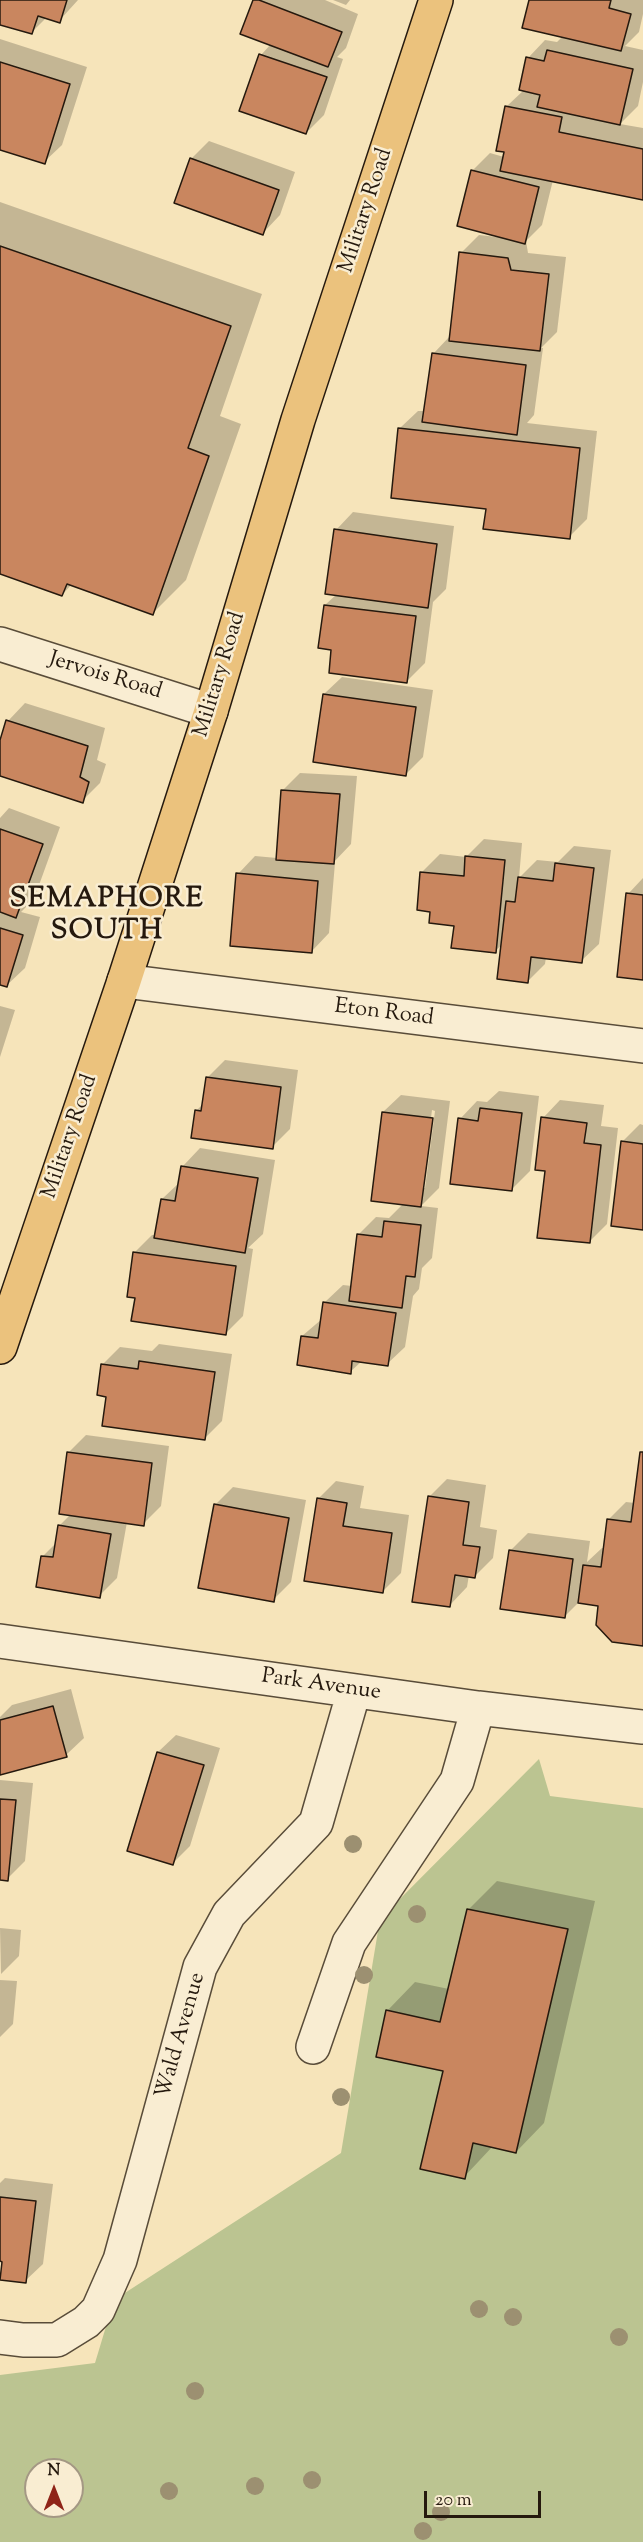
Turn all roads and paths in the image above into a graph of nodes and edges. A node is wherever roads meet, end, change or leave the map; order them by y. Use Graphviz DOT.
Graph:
graph roads {
  1 [pos="436,0"];
  2 [pos="0,644"];
  3 [pos="211,711"];
  4 [pos="124,981"];
  5 [pos="643,1046"];
  6 [pos="0,1347"];
  7 [pos="0,1641"];
  8 [pos="354,1691"];
  9 [pos="478,1708"];
  10 [pos="643,1727"];
  11 [pos="313,2047"];
  12 [pos="0,2337"];
  1 -- 3 [label="main road, Military Road"];
  2 -- 3 [label="street, Jervois Road"];
  3 -- 4 [label="main road, Military Road"];
  4 -- 5 [label="street, Eton Road"];
  4 -- 6 [label="main road, Military Road"];
  7 -- 8 [label="street, Park Avenue"];
  8 -- 9 [label="street, Park Avenue"];
  8 -- 12 [label="street, Wald Avenue"];
  9 -- 10 [label="street, Park Avenue"];
  9 -- 11 [label="street"];
}
